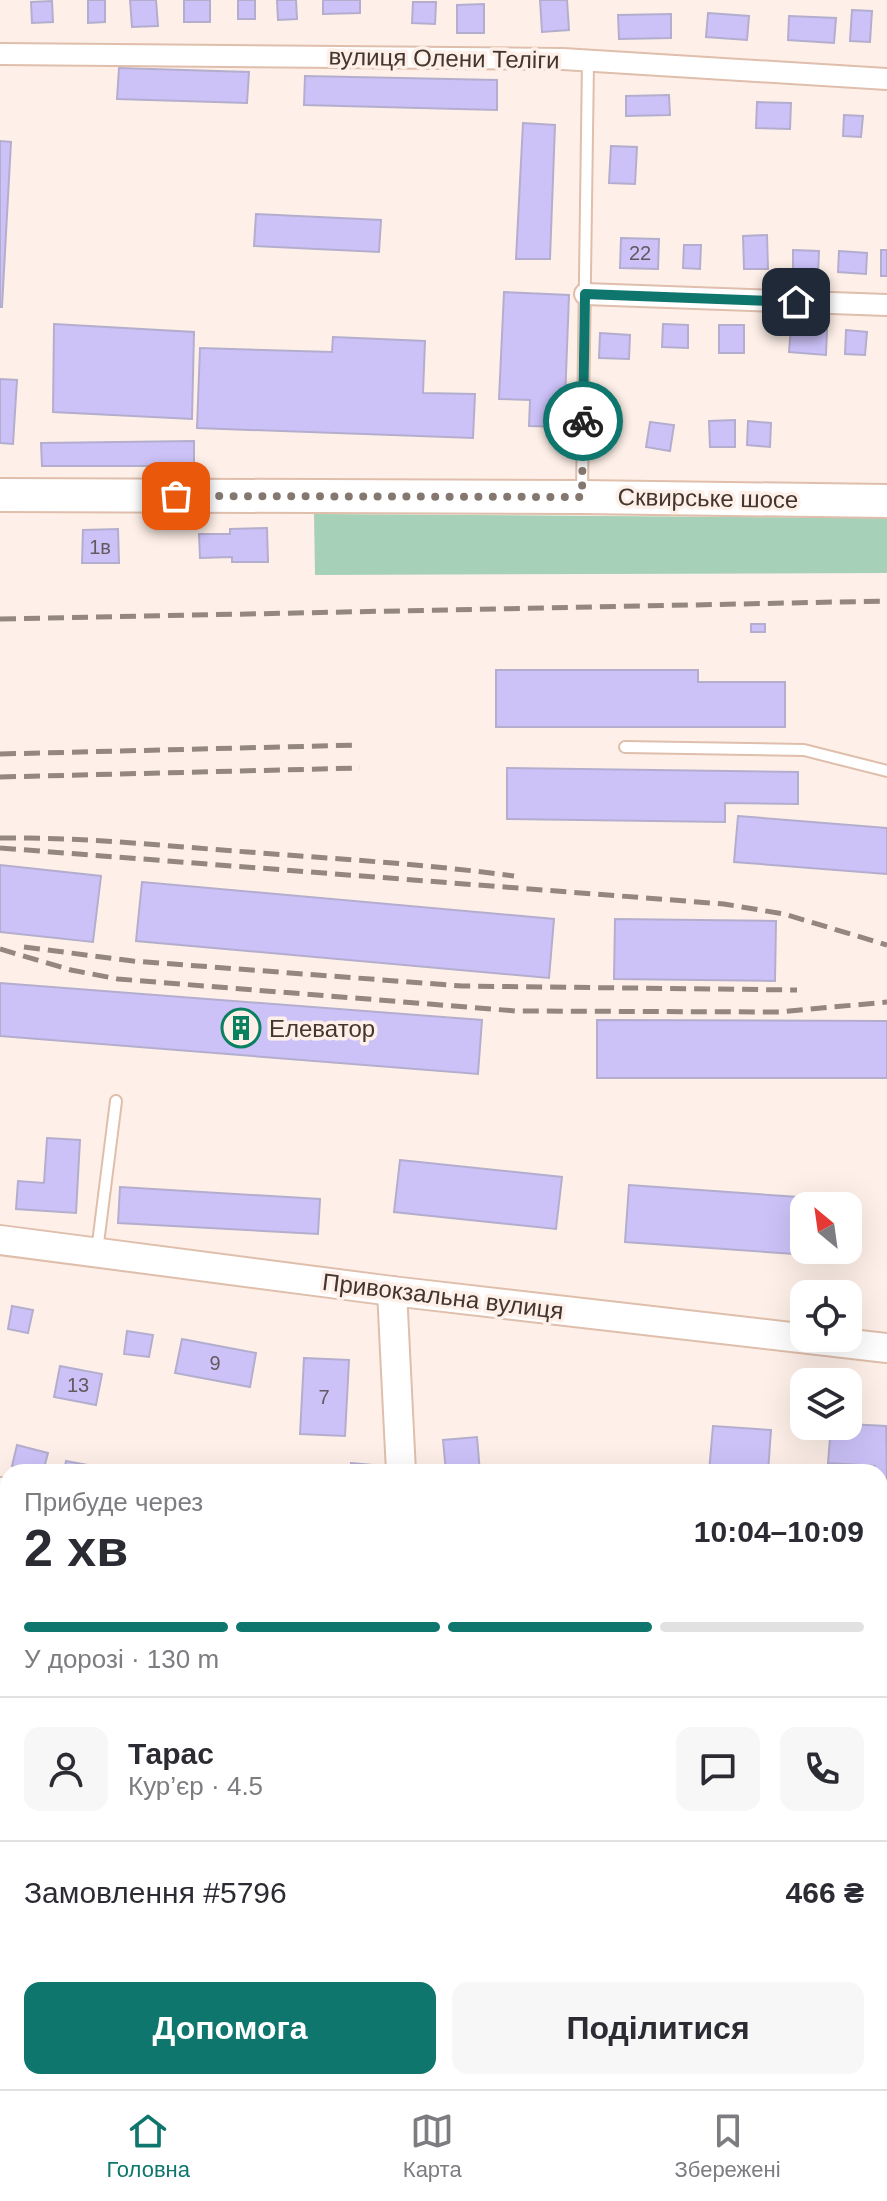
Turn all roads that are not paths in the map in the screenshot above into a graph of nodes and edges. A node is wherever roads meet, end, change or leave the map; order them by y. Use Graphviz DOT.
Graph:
graph roads {
  1 [pos="0,54"];
  2 [pos="588,62"];
  3 [pos="887,79"];
  4 [pos="585,294"];
  5 [pos="887,305"];
  6 [pos="0,495"];
  7 [pos="582,497"];
  8 [pos="887,501"];
  9 [pos="625,747"];
  10 [pos="887,771"];
  11 [pos="116,1101"];
  12 [pos="0,1240"];
  13 [pos="97,1253"];
  14 [pos="392,1291"];
  15 [pos="887,1348"];
  16 [pos="401,1464"];
  1 -- 2 [label="street, вулиця Олени Теліги"];
  2 -- 3 [label="street, вулиця Олени Теліги"];
  2 -- 4 [label="lane"];
  4 -- 5 [label="street"];
  4 -- 7 [label="lane"];
  6 -- 7 [label="main road, Сквирське шосе"];
  7 -- 8 [label="main road, Сквирське шосе"];
  9 -- 10 [label="lane"];
  11 -- 13 [label="lane"];
  12 -- 13 [label="street, Привокзальна вулиця"];
  13 -- 14 [label="street, Привокзальна вулиця"];
  14 -- 15 [label="street, Привокзальна вулиця"];
  14 -- 16 [label="street"];
}
